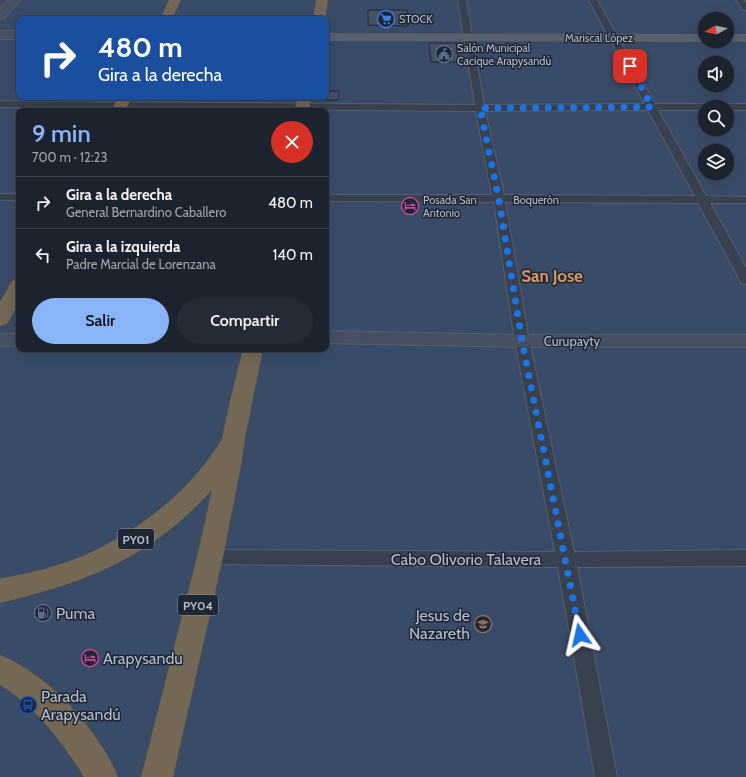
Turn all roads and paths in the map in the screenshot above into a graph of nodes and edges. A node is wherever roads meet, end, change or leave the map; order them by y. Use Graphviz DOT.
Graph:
graph roads {
  1 [pos="15,0"];
  2 [pos="176,0"];
  3 [pos="322,0"];
  4 [pos="462,0"];
  5 [pos="593,0"];
  6 [pos="740,0"];
  7 [pos="746,8"];
  8 [pos="0,16"];
  9 [pos="168,16"];
  10 [pos="319,16"];
  11 [pos="0,35"];
  12 [pos="16,35"];
  13 [pos="329,37"];
  14 [pos="468,37"];
  15 [pos="615,38"];
  16 [pos="698,38"];
  17 [pos="734,38"];
  18 [pos="746,38"];
  19 [pos="0,104"];
  20 [pos="121,105"];
  21 [pos="303,105"];
  22 [pos="652,107"];
  23 [pos="746,107"];
  24 [pos="480,108"];
  25 [pos="0,197"];
  26 [pos="16,197"];
  27 [pos="329,198"];
  28 [pos="499,200"];
  29 [pos="701,200"];
  30 [pos="746,200"];
  31 [pos="746,280"];
  32 [pos="16,291"];
  33 [pos="0,320"];
  34 [pos="329,330"];
  35 [pos="746,330"];
  36 [pos="16,333"];
  37 [pos="0,334"];
  38 [pos="521,336"];
  39 [pos="329,338"];
  40 [pos="0,340"];
  41 [pos="16,340"];
  42 [pos="746,341"];
  43 [pos="252,352"];
  44 [pos="234,433"];
  45 [pos="210,557"];
  46 [pos="746,558"];
  47 [pos="566,560"];
  48 [pos="0,591"];
  49 [pos="0,669"];
  50 [pos="102,777"];
  51 [pos="157,777"];
  52 [pos="606,777"];
  1 -- 8 [label="street"];
  2 -- 9 [label="highway"];
  3 -- 10 [label="highway"];
  4 -- 14 [label="street"];
  5 -- 15 [label="street"];
  6 -- 7 [label="street"];
  11 -- 12 [label="street"];
  13 -- 14 [label="main road, Mariscal López"];
  14 -- 15 [label="main road, Mariscal López"];
  14 -- 24 [label="street"];
  15 -- 16 [label="main road, Mariscal López"];
  15 -- 22 [label="street"];
  17 -- 18 [label="main road"];
  19 -- 20 [label="street"];
  20 -- 21 [label="street"];
  21 -- 24 [label="street"];
  22 -- 23 [label="street"];
  22 -- 24 [label="street"];
  22 -- 29 [label="street"];
  24 -- 28 [label="street"];
  25 -- 26 [label="street"];
  27 -- 28 [label="street, Boquerón"];
  28 -- 29 [label="street, Boquerón"];
  28 -- 38 [label="street"];
  29 -- 30 [label="street, Boquerón"];
  29 -- 31 [label="street"];
  32 -- 33 [label="highway"];
  34 -- 38 [label="street, Curupayty"];
  35 -- 38 [label="street, Curupayty"];
  36 -- 37 [label="street"];
  38 -- 39 [label="street, Curupayty"];
  38 -- 42 [label="street, Curupayty"];
  38 -- 47 [label="street"];
  40 -- 41 [label="street"];
  43 -- 44 [label="highway, PY01"];
  44 -- 45 [label="highway, PY04"];
  44 -- 48 [label="highway, PY01"];
  45 -- 47 [label="street, Cabo Olivorio Talavera"];
  45 -- 51 [label="highway, PY04"];
  46 -- 47 [label="street, Cabo Olivorio Talavera"];
  47 -- 52 [label="street"];
  49 -- 50 [label="highway"];
}
